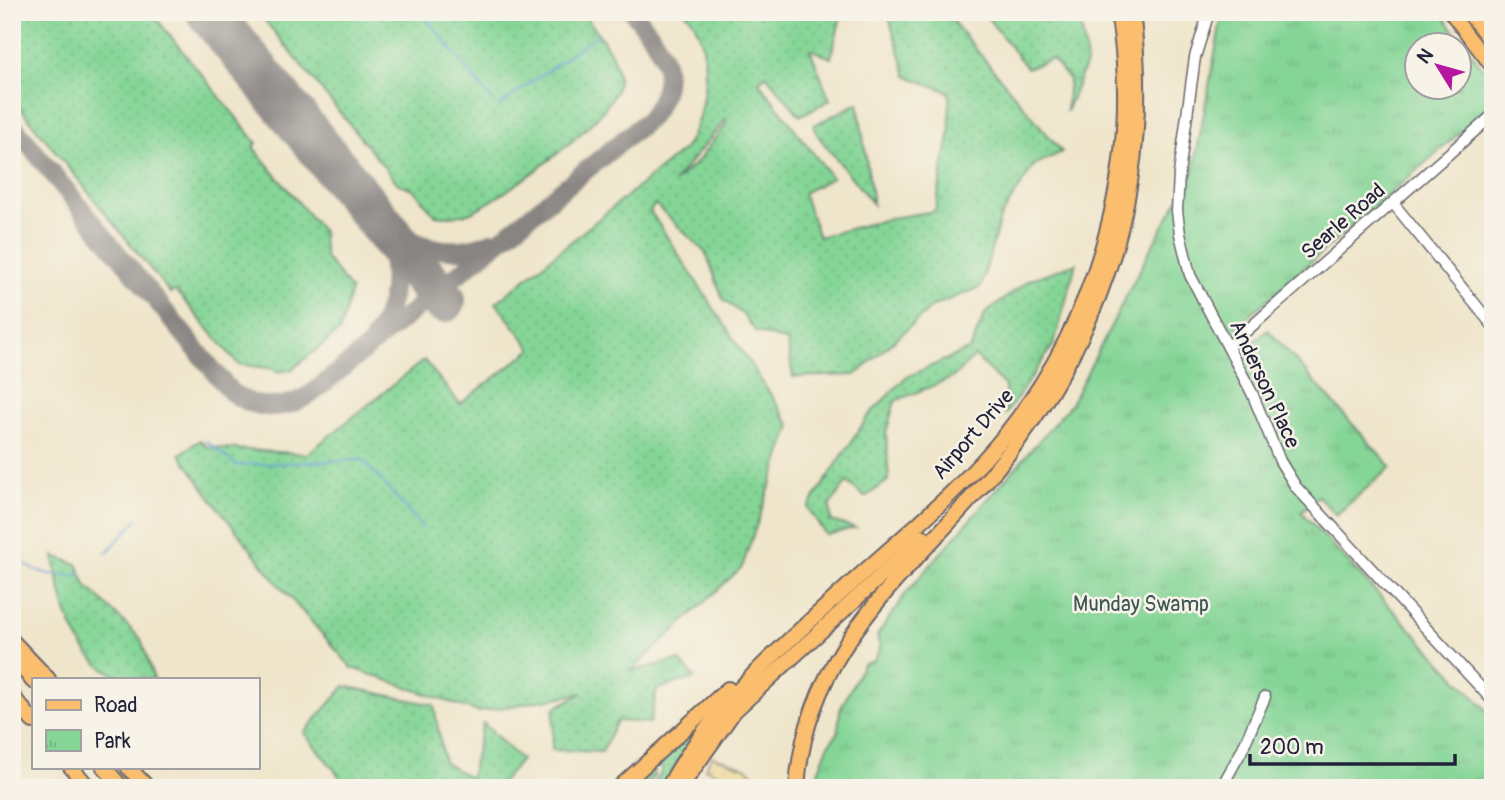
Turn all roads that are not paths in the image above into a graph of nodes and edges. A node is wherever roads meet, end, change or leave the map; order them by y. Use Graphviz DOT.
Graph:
graph roads {
  1 [pos="1118,12"];
  2 [pos="1132,12"];
  3 [pos="1209,12"];
  4 [pos="1450,12"];
  5 [pos="1467,12"];
  6 [pos="1493,45"];
  7 [pos="1493,68"];
  8 [pos="1493,115"];
  9 [pos="1488,124"];
  10 [pos="1393,203"];
  11 [pos="1493,326"];
  12 [pos="1228,348"];
  13 [pos="1031,421"];
  14 [pos="807,624"];
  15 [pos="12,641"];
  16 [pos="12,655"];
  17 [pos="47,678"];
  18 [pos="32,680"];
  19 [pos="12,696"];
  20 [pos="1265,697"];
  21 [pos="1493,701"];
  22 [pos="32,720"];
  23 [pos="70,768"];
  24 [pos="70,768"];
  25 [pos="105,768"];
  26 [pos="129,768"];
  27 [pos="81,788"];
  28 [pos="89,788"];
  29 [pos="122,788"];
  30 [pos="148,788"];
  31 [pos="619,788"];
  32 [pos="668,788"];
  33 [pos="680,788"];
  34 [pos="797,788"];
  35 [pos="1221,788"];
  1 -- 14 [label="highway, Airport Drive"];
  2 -- 13 [label="highway, Airport Drive"];
  3 -- 12 [label="street, Anderson Place"];
  4 -- 7 [label="main road"];
  5 -- 6 [label="main road"];
  8 -- 9 [label="street, Searle Road"];
  9 -- 10 [label="street, Searle Road"];
  10 -- 11 [label="street"];
  10 -- 12 [label="street, Searle Road"];
  12 -- 21 [label="street, Anderson Place"];
  13 -- 33 [label="highway"];
  13 -- 34 [label="highway"];
  14 -- 31 [label="highway"];
  14 -- 32 [label="highway, Airport Drive"];
  15 -- 17 [label="highway"];
  16 -- 18 [label="highway"];
  19 -- 22 [label="highway"];
  20 -- 35 [label="street"];
  23 -- 27 [label="highway"];
  24 -- 28 [label="highway"];
  25 -- 29 [label="highway"];
  26 -- 30 [label="highway"];
}
